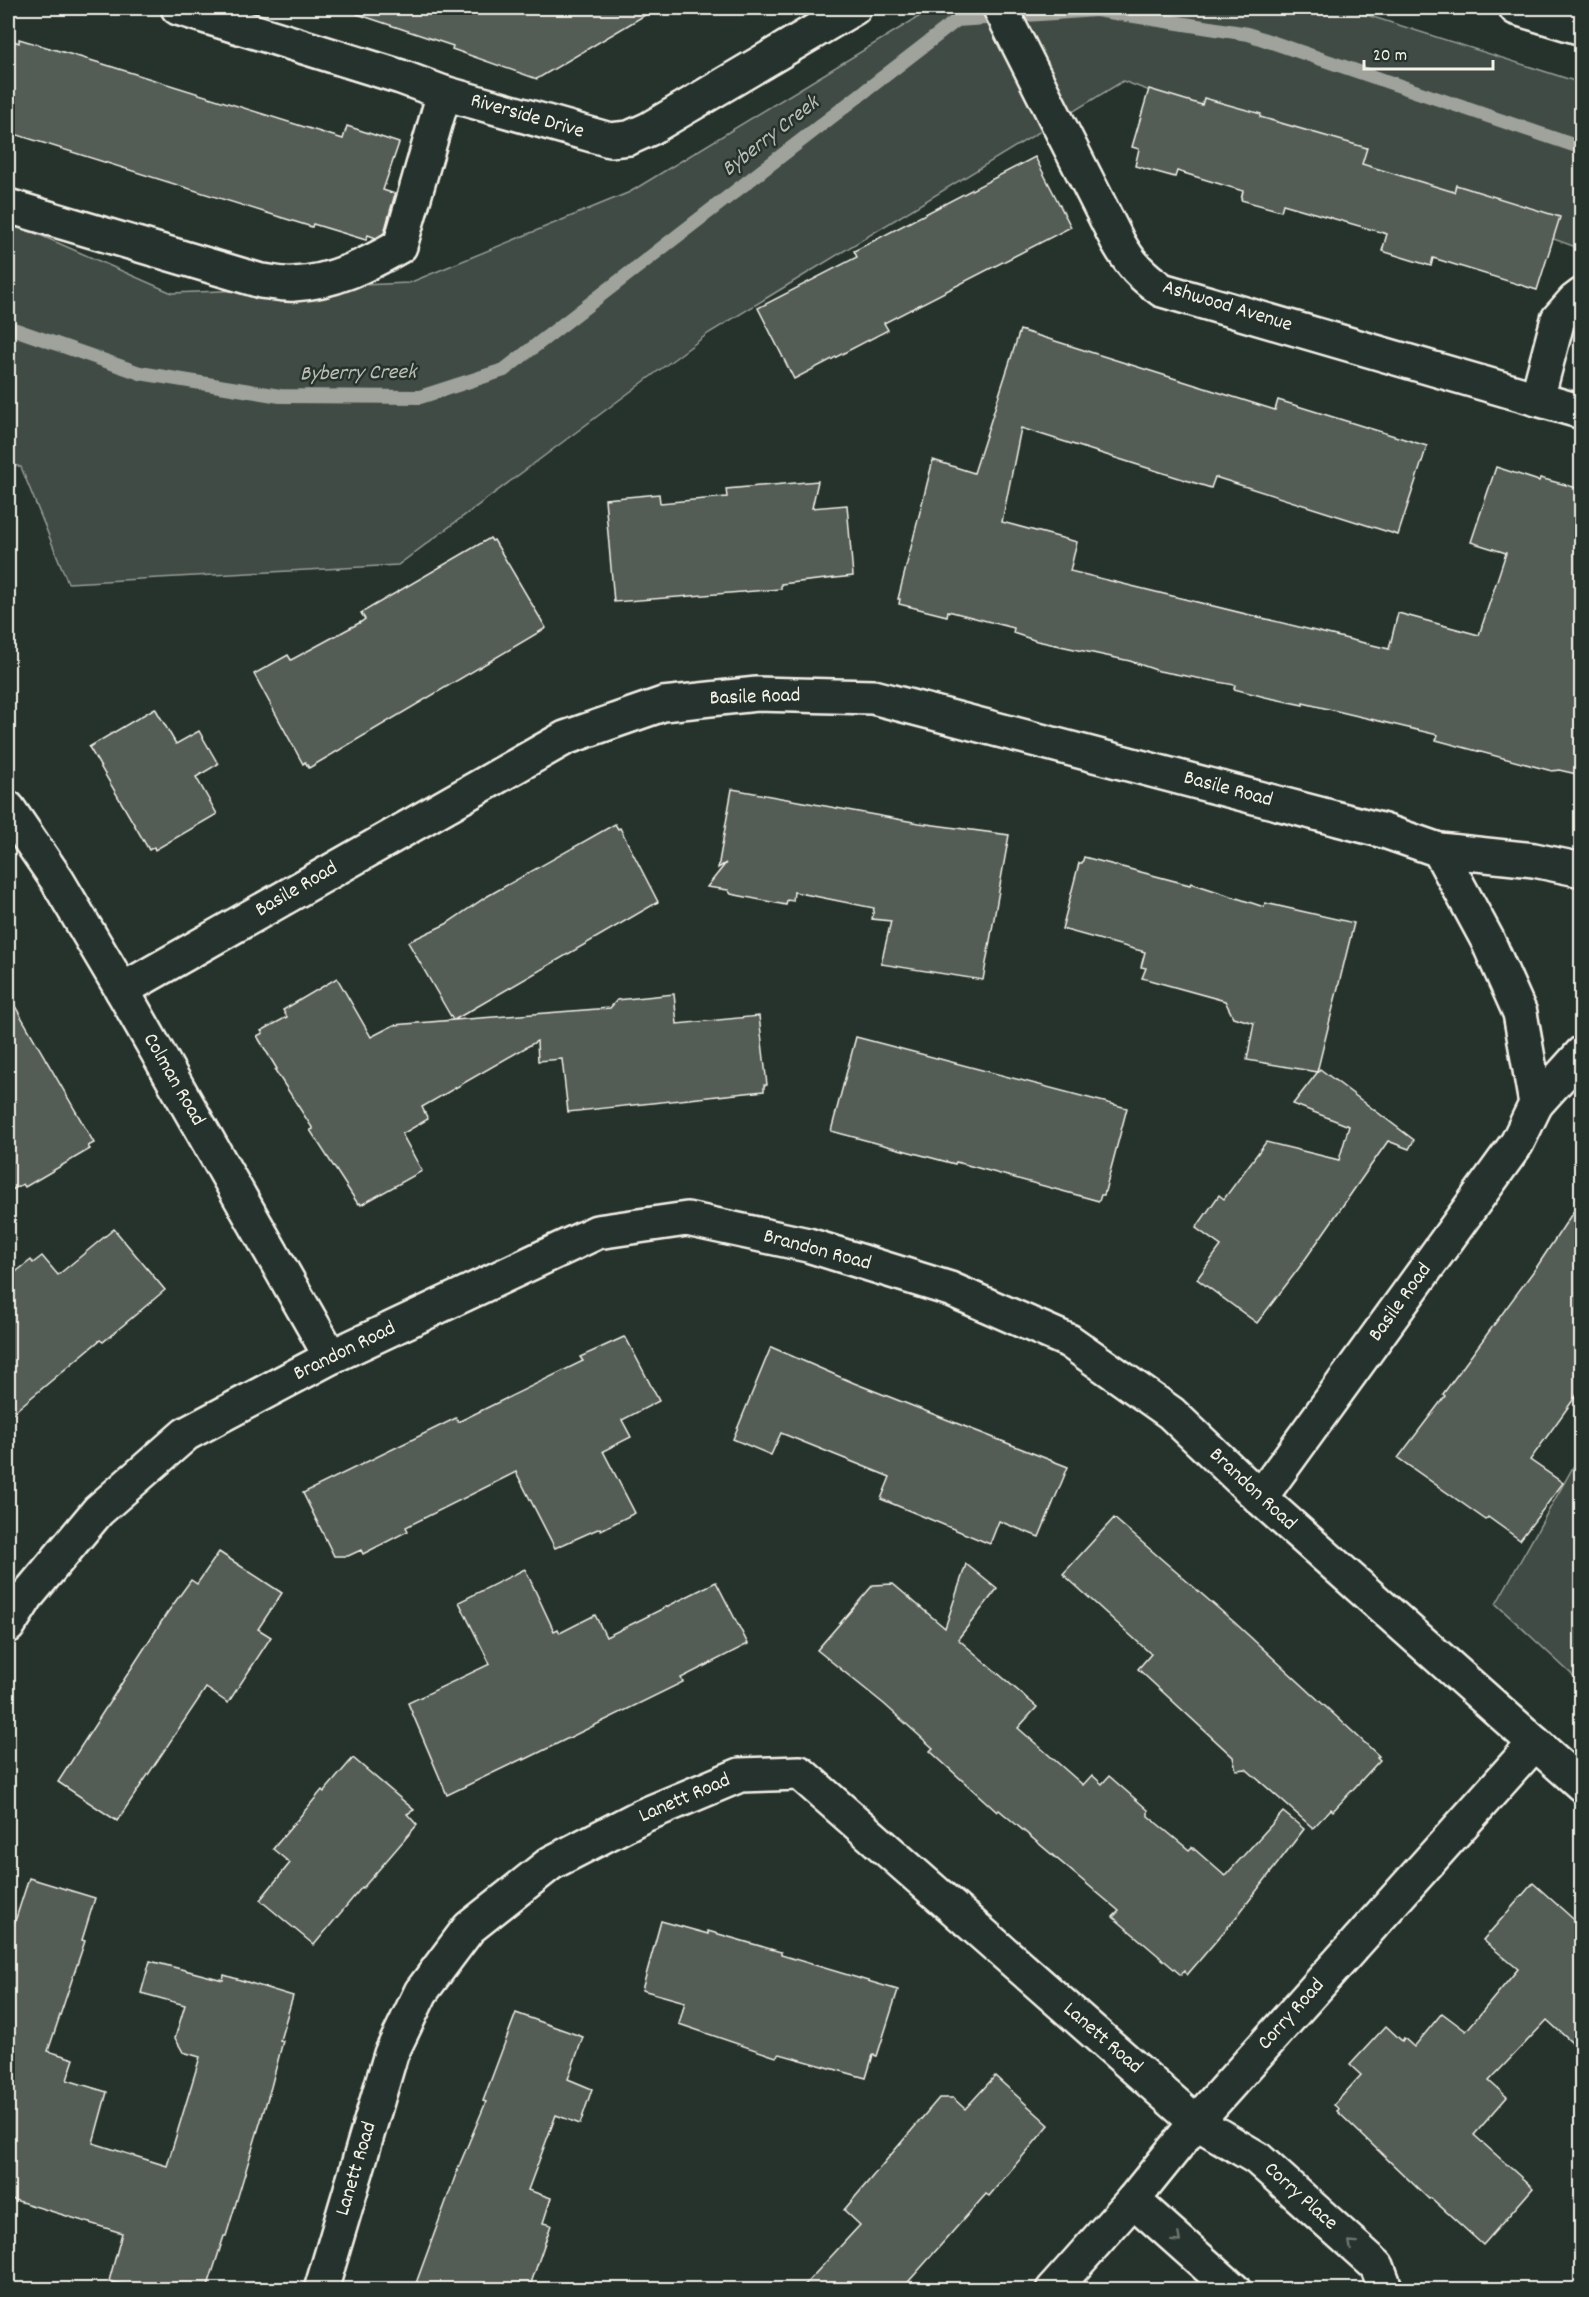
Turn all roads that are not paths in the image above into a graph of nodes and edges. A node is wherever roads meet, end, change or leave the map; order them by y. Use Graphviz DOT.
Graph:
graph roads {
  1 [pos="178,8"];
  2 [pos="854,8"];
  3 [pos="999,8"];
  4 [pos="1516,8"];
  5 [pos="1581,28"];
  6 [pos="444,93"];
  7 [pos="8,206"];
  8 [pos="1581,295"];
  9 [pos="1538,399"];
  10 [pos="1581,412"];
  11 [pos="8,808"];
  12 [pos="1439,850"];
  13 [pos="1581,870"];
  14 [pos="122,990"];
  15 [pos="1581,1053"];
  16 [pos="1536,1104"];
  17 [pos="331,1357"];
  18 [pos="1260,1498"];
  19 [pos="8,1626"];
  20 [pos="1534,1743"];
  21 [pos="1581,1785"];
  22 [pos="1197,2122"];
  23 [pos="1133,2200"];
  24 [pos="321,2289"];
  25 [pos="1053,2289"];
  26 [pos="1234,2289"];
  27 [pos="1386,2289"];
  1 -- 6 [label="street, Riverside Drive"];
  2 -- 6 [label="street, Riverside Drive"];
  3 -- 9 [label="street, Ashwood Avenue"];
  4 -- 5 [label="street"];
  6 -- 7 [label="street"];
  8 -- 9 [label="street"];
  9 -- 10 [label="street, Ashwood Avenue"];
  11 -- 14 [label="street, Colman Road"];
  12 -- 13 [label="street, Basile Road"];
  12 -- 14 [label="street, Basile Road"];
  12 -- 16 [label="street"];
  14 -- 17 [label="street, Colman Road"];
  15 -- 16 [label="street, Basile Road"];
  16 -- 18 [label="street, Basile Road"];
  17 -- 18 [label="street, Brandon Road"];
  17 -- 19 [label="street, Brandon Road"];
  18 -- 20 [label="street, Brandon Road"];
  20 -- 21 [label="street, Brandon Road"];
  20 -- 22 [label="street, Corry Road"];
  22 -- 23 [label="street, Corry Road"];
  22 -- 24 [label="street, Lanett Road"];
  27 -- 22 [label="street, Corry Place, one-way"];
  23 -- 25 [label="street, Corry Road"];
  23 -- 26 [label="street, one-way"];
}
